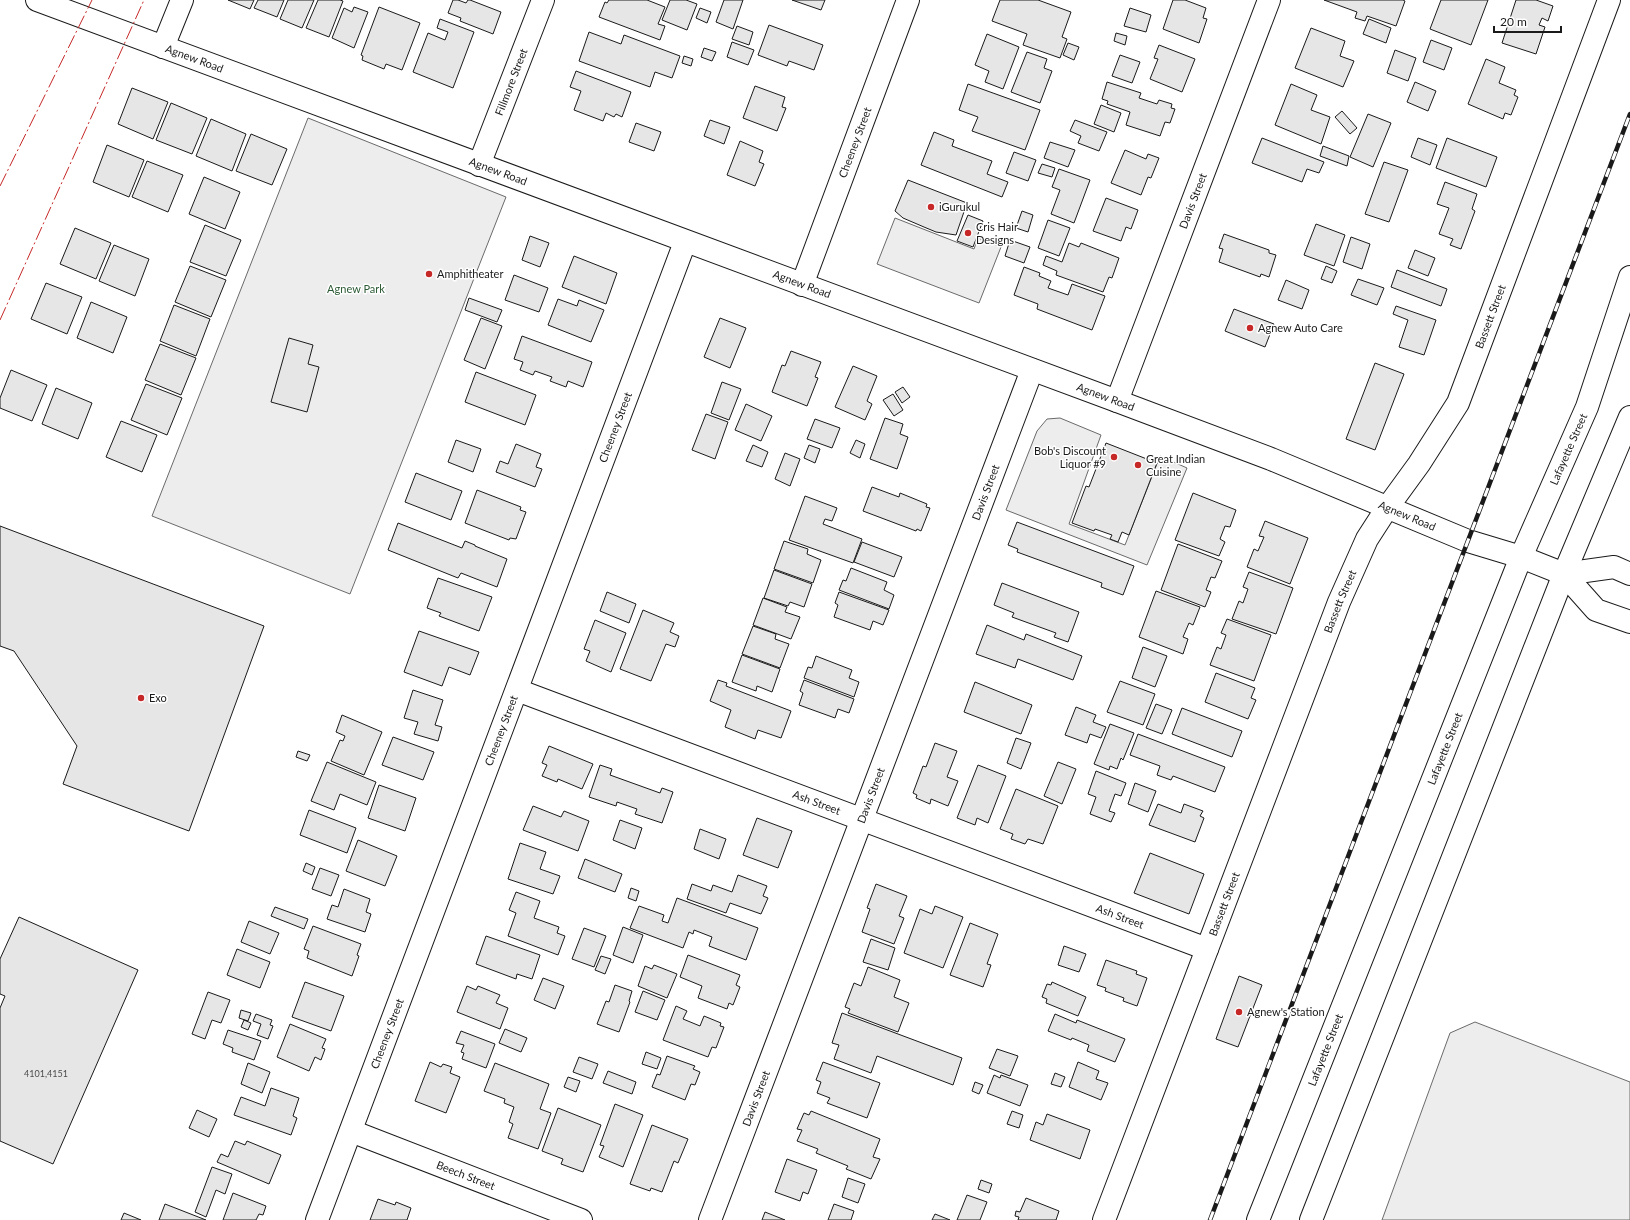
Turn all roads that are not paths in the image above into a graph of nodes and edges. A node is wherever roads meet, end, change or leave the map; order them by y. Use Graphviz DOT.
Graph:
graph roads {
  1 [pos="37,0"];
  2 [pos="182,0"];
  3 [pos="543,0"];
  4 [pos="908,0"];
  5 [pos="1269,0"];
  6 [pos="1609,0"];
  7 [pos="163,47"];
  8 [pos="479,165"];
  9 [pos="685,242"];
  10 [pos="1630,277"];
  11 [pos="802,285"];
  12 [pos="1032,370"];
  13 [pos="1116,401"];
  14 [pos="1630,417"];
  15 [pos="1387,508"];
  16 [pos="1521,557"];
  17 [pos="1564,574"];
  18 [pos="1630,574"];
  19 [pos="1630,622"];
  20 [pos="517,690"];
  21 [pos="862,819"];
  22 [pos="1207,949"];
  23 [pos="351,1131"];
  24 [pos="317,1220"];
  25 [pos="581,1220"];
  26 [pos="710,1220"];
  27 [pos="1104,1220"];
  28 [pos="1258,1220"];
  29 [pos="1311,1220"];
  1 -- 7 [label="street, Agnew Road"];
  2 -- 7 [label="street"];
  3 -- 8 [label="street, Fillmore Street"];
  4 -- 11 [label="street, Cheeney Street"];
  5 -- 13 [label="street, Davis Street"];
  6 -- 15 [label="street, Bassett Street"];
  7 -- 8 [label="street, Agnew Road"];
  8 -- 9 [label="street, Agnew Road"];
  9 -- 11 [label="street, Agnew Road"];
  9 -- 20 [label="street, Cheeney Street"];
  10 -- 16 [label="street, Lafayette Street"];
  11 -- 12 [label="street, Agnew Road"];
  12 -- 13 [label="street, Agnew Road"];
  12 -- 21 [label="street, Davis Street"];
  13 -- 15 [label="street, Agnew Road"];
  14 -- 17 [label="street"];
  15 -- 16 [label="street, Agnew Road"];
  15 -- 22 [label="street, Bassett Street"];
  16 -- 17 [label="street, Agnew Road"];
  16 -- 28 [label="street, Lafayette Street"];
  17 -- 18 [label="street, Agnew Road"];
  17 -- 19 [label="street, Agnew Road"];
  17 -- 29 [label="street"];
  20 -- 21 [label="street, Ash Street"];
  20 -- 23 [label="street, Cheeney Street"];
  21 -- 22 [label="street, Ash Street"];
  21 -- 26 [label="street, Davis Street"];
  22 -- 27 [label="street, Bassett Street"];
  23 -- 24 [label="street, Cheeney Street"];
  23 -- 25 [label="street, Beech Street"];
}
